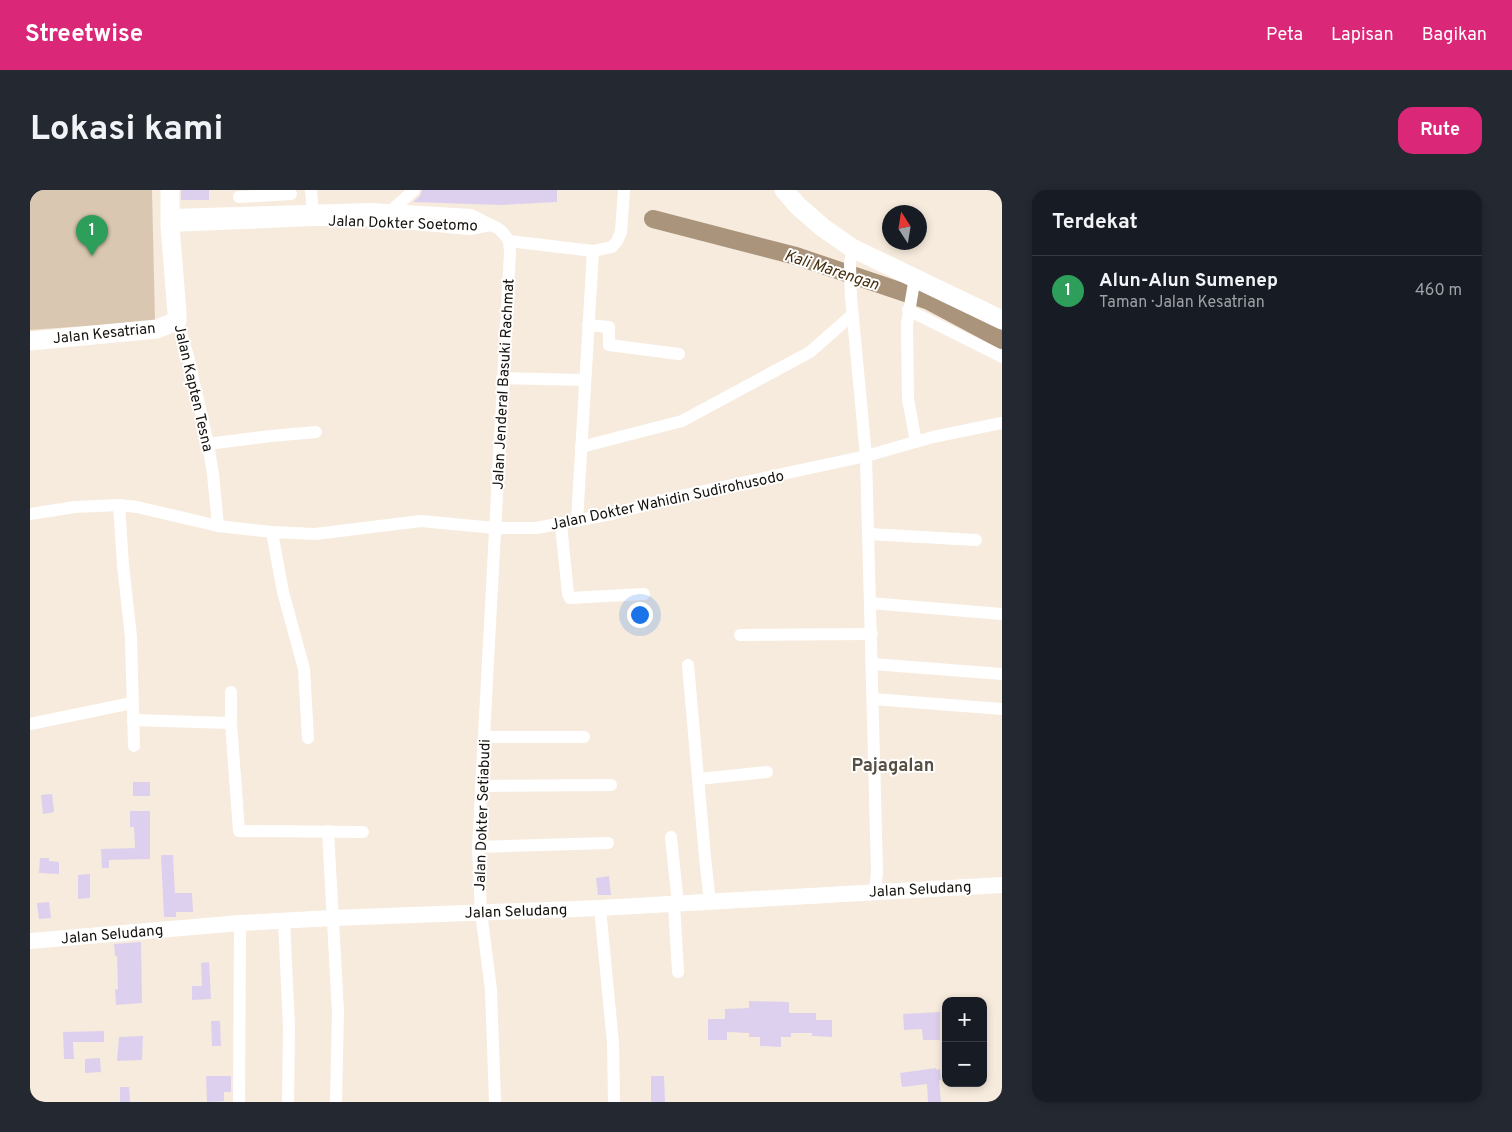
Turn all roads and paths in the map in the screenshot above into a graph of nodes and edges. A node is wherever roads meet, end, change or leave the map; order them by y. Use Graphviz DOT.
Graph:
graph roads {
  1 [pos="170,190"];
  2 [pos="311,190"];
  3 [pos="414,190"];
  4 [pos="624,190"];
  5 [pos="784,190"];
  6 [pos="239,194"];
  7 [pos="292,194"];
  8 [pos="313,215"];
  9 [pos="392,216"];
  10 [pos="240,217"];
  11 [pos="170,220"];
  12 [pos="508,241"];
  13 [pos="593,251"];
  14 [pos="851,256"];
  15 [pos="913,283"];
  16 [pos="908,310"];
  17 [pos="852,314"];
  18 [pos="1002,320"];
  19 [pos="177,321"];
  20 [pos="588,325"];
  21 [pos="30,341"];
  22 [pos="680,354"];
  23 [pos="1002,357"];
  24 [pos="502,378"];
  25 [pos="585,380"];
  26 [pos="1002,423"];
  27 [pos="316,432"];
  28 [pos="916,442"];
  29 [pos="208,444"];
  30 [pos="581,447"];
  31 [pos="866,456"];
  32 [pos="119,505"];
  33 [pos="30,514"];
  34 [pos="577,521"];
  35 [pos="561,525"];
  36 [pos="218,526"];
  37 [pos="495,528"];
  38 [pos="272,532"];
  39 [pos="868,534"];
  40 [pos="976,540"];
  41 [pos="644,594"];
  42 [pos="870,603"];
  43 [pos="1002,614"];
  44 [pos="872,634"];
  45 [pos="740,635"];
  46 [pos="873,664"];
  47 [pos="688,666"];
  48 [pos="1002,674"];
  49 [pos="230,692"];
  50 [pos="872,699"];
  51 [pos="132,703"];
  52 [pos="1002,709"];
  53 [pos="133,720"];
  54 [pos="231,722"];
  55 [pos="30,724"];
  56 [pos="484,737"];
  57 [pos="584,737"];
  58 [pos="308,738"];
  59 [pos="134,746"];
  60 [pos="767,772"];
  61 [pos="699,779"];
  62 [pos="611,785"];
  63 [pos="481,786"];
  64 [pos="328,832"];
  65 [pos="363,832"];
  66 [pos="671,837"];
  67 [pos="608,843"];
  68 [pos="478,848"];
  69 [pos="1002,885"];
  70 [pos="876,892"];
  71 [pos="710,903"];
  72 [pos="676,904"];
  73 [pos="600,908"];
  74 [pos="481,912"];
  75 [pos="333,918"];
  76 [pos="284,921"];
  77 [pos="240,923"];
  78 [pos="30,941"];
  79 [pos="678,972"];
  80 [pos="239,1102"];
  81 [pos="288,1102"];
  82 [pos="336,1102"];
  83 [pos="495,1102"];
  84 [pos="614,1102"];
  1 -- 11 [label="highway, Jalan Kapten Tesna"];
  2 -- 8 [label="street"];
  3 -- 9 [label="street"];
  4 -- 13 [label="street"];
  5 -- 14 [label="highway"];
  6 -- 7 [label="street"];
  6 -- 10 [label="street"];
  8 -- 9 [label="street, Jalan Dokter Soetomo"];
  8 -- 10 [label="street, Jalan Dokter Soetomo"];
  9 -- 12 [label="street, Jalan Dokter Soetomo"];
  10 -- 11 [label="street, Jalan Dokter Soetomo"];
  11 -- 19 [label="highway, Jalan Kapten Tesna"];
  12 -- 13 [label="street"];
  12 -- 24 [label="street, Jalan Jenderal Basuki Rachmat"];
  13 -- 20 [label="street"];
  14 -- 15 [label="highway"];
  14 -- 17 [label="street"];
  15 -- 16 [label="street"];
  15 -- 18 [label="highway"];
  16 -- 23 [label="street"];
  16 -- 28 [label="street"];
  17 -- 30 [label="street"];
  17 -- 31 [label="street"];
  19 -- 21 [label="highway, Jalan Kesatrian"];
  19 -- 29 [label="street, Jalan Kapten Tesna"];
  20 -- 22 [label="street"];
  20 -- 25 [label="street"];
  24 -- 25 [label="street"];
  24 -- 37 [label="street, Jalan Jenderal Basuki Rachmat"];
  25 -- 30 [label="street"];
  26 -- 28 [label="street, Jalan Dokter Wahidin Sudirohusodo"];
  27 -- 29 [label="street"];
  28 -- 31 [label="street, Jalan Dokter Wahidin Sudirohusodo"];
  29 -- 36 [label="street, Jalan Kapten Tesna"];
  30 -- 34 [label="street"];
  31 -- 34 [label="street, Jalan Dokter Wahidin Sudirohusodo"];
  31 -- 39 [label="street"];
  32 -- 33 [label="street, Jalan Dokter Wahidin Sudirohusodo"];
  32 -- 36 [label="street, Jalan Dokter Wahidin Sudirohusodo"];
  32 -- 51 [label="street"];
  34 -- 35 [label="street, Jalan Dokter Wahidin Sudirohusodo"];
  35 -- 37 [label="street, Jalan Dokter Wahidin Sudirohusodo"];
  35 -- 41 [label="street"];
  36 -- 38 [label="street, Jalan Dokter Wahidin Sudirohusodo"];
  37 -- 38 [label="street, Jalan Dokter Wahidin Sudirohusodo"];
  37 -- 56 [label="street, Jalan Dokter Setiabudi"];
  38 -- 58 [label="street"];
  39 -- 40 [label="street"];
  39 -- 42 [label="street"];
  42 -- 43 [label="street"];
  42 -- 44 [label="street"];
  44 -- 45 [label="street"];
  44 -- 46 [label="street"];
  46 -- 48 [label="street"];
  46 -- 50 [label="street"];
  47 -- 61 [label="street"];
  49 -- 54 [label="street"];
  50 -- 52 [label="street"];
  50 -- 70 [label="street"];
  51 -- 53 [label="street"];
  51 -- 55 [label="street"];
  53 -- 54 [label="street"];
  53 -- 59 [label="street"];
  54 -- 64 [label="street"];
  56 -- 57 [label="street"];
  56 -- 63 [label="street, Jalan Dokter Setiabudi"];
  60 -- 61 [label="street"];
  61 -- 71 [label="street"];
  62 -- 63 [label="street"];
  63 -- 68 [label="street, Jalan Dokter Setiabudi"];
  64 -- 65 [label="street"];
  64 -- 75 [label="street"];
  66 -- 72 [label="street"];
  67 -- 68 [label="street"];
  68 -- 74 [label="street, Jalan Dokter Setiabudi"];
  69 -- 70 [label="main road, Jalan Seludang"];
  70 -- 71 [label="main road, Jalan Seludang"];
  71 -- 72 [label="main road, Jalan Seludang"];
  72 -- 73 [label="main road, Jalan Seludang"];
  72 -- 79 [label="street"];
  73 -- 74 [label="main road, Jalan Seludang"];
  73 -- 84 [label="street"];
  74 -- 75 [label="main road, Jalan Seludang"];
  74 -- 83 [label="street, Jalan Dokter Setiabudi"];
  75 -- 76 [label="main road, Jalan Seludang"];
  75 -- 82 [label="street"];
  76 -- 77 [label="main road, Jalan Seludang"];
  76 -- 81 [label="street"];
  77 -- 78 [label="main road, Jalan Seludang"];
  77 -- 80 [label="street"];
}
